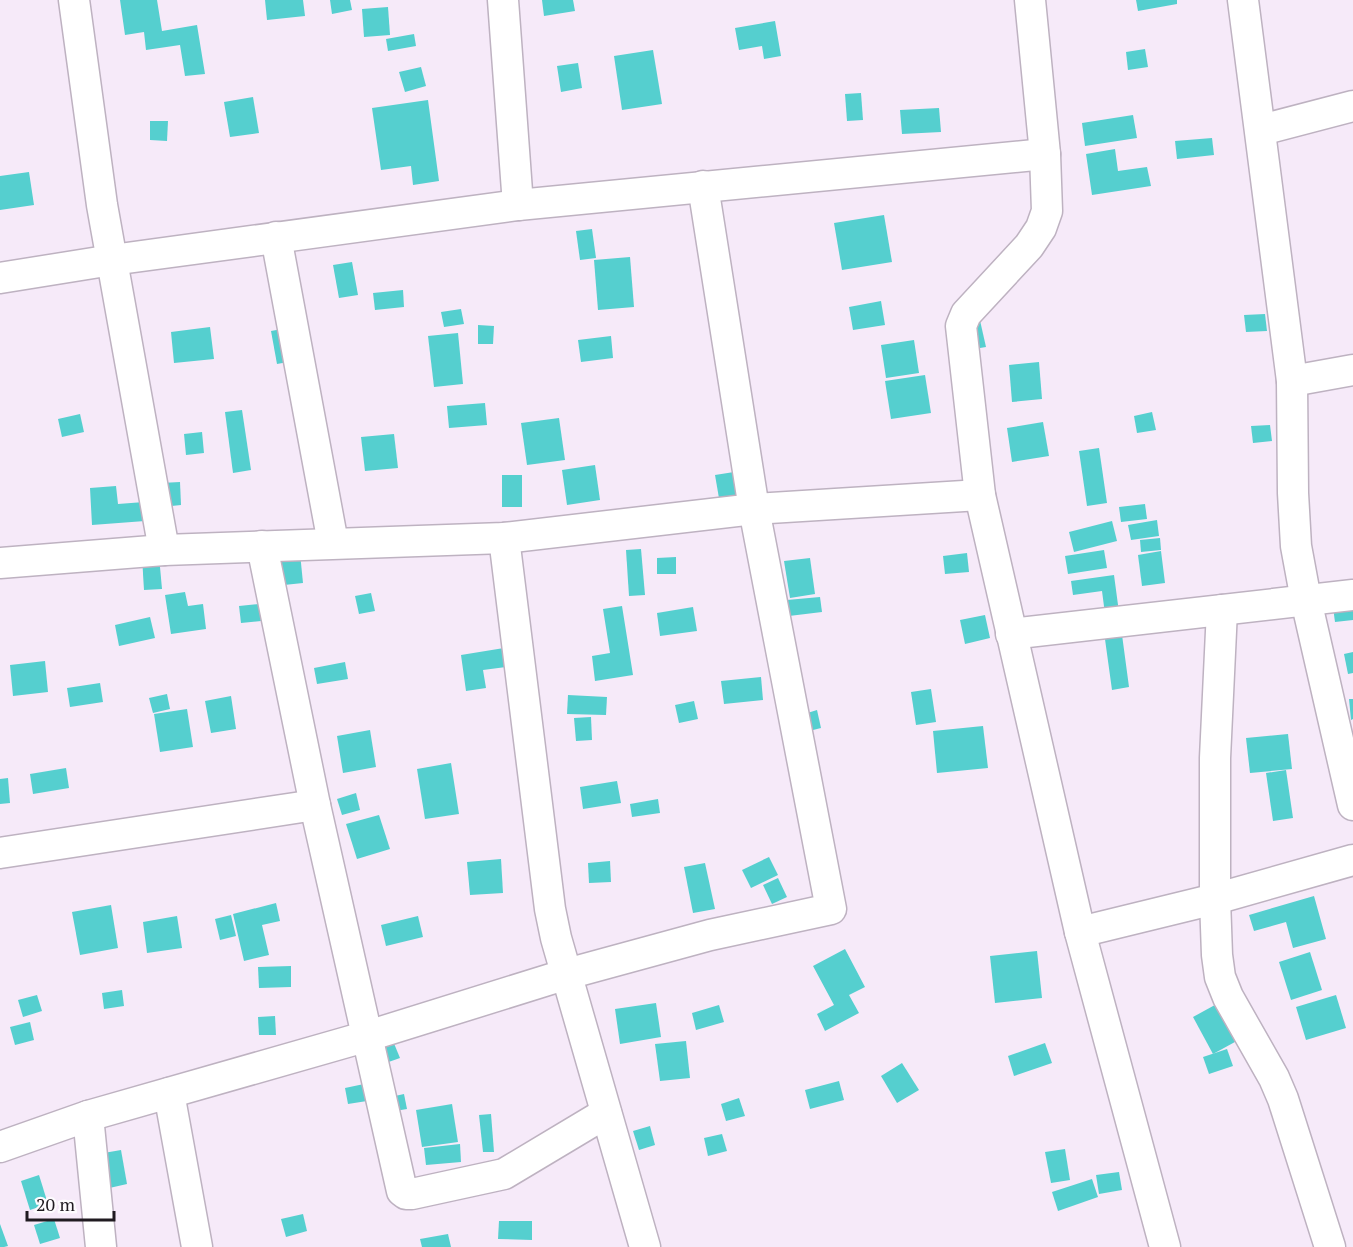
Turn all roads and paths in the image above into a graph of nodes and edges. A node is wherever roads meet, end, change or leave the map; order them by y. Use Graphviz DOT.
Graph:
graph roads {
  1 [pos="74,0"];
  2 [pos="502,0"];
  3 [pos="1030,0"];
  4 [pos="1243,0"];
  5 [pos="1353,106"];
  6 [pos="1261,130"];
  7 [pos="1045,154"];
  8 [pos="703,186"];
  9 [pos="518,206"];
  10 [pos="276,237"];
  11 [pos="112,260"];
  12 [pos="0,278"];
  13 [pos="1353,370"];
  14 [pos="1292,381"];
  15 [pos="980,495"];
  16 [pos="754,509"];
  17 [pos="504,538"];
  18 [pos="333,543"];
  19 [pos="262,546"];
  20 [pos="164,550"];
  21 [pos="0,562"];
  22 [pos="1353,595"];
  23 [pos="1306,600"];
  24 [pos="1221,610"];
  25 [pos="1011,634"];
  26 [pos="315,805"];
  27 [pos="1353,805"];
  28 [pos="0,854"];
  29 [pos="1353,860"];
  30 [pos="1215,899"];
  31 [pos="1080,932"];
  32 [pos="567,974"];
  33 [pos="368,1036"];
  34 [pos="169,1093"];
  35 [pos="606,1113"];
  36 [pos="88,1116"];
  37 [pos="0,1147"];
  38 [pos="101,1247"];
  39 [pos="197,1247"];
  40 [pos="645,1247"];
  41 [pos="1165,1247"];
  42 [pos="1330,1247"];
  1 -- 11 [label="street"];
  2 -- 9 [label="street"];
  3 -- 7 [label="street"];
  4 -- 6 [label="street"];
  5 -- 6 [label="street"];
  6 -- 14 [label="street"];
  7 -- 8 [label="street"];
  7 -- 15 [label="street"];
  8 -- 9 [label="street"];
  8 -- 16 [label="street"];
  9 -- 10 [label="street"];
  10 -- 11 [label="street"];
  10 -- 18 [label="street"];
  11 -- 12 [label="street"];
  11 -- 20 [label="street"];
  13 -- 14 [label="street"];
  14 -- 23 [label="street"];
  15 -- 16 [label="street"];
  15 -- 25 [label="street"];
  16 -- 17 [label="street"];
  16 -- 32 [label="street"];
  17 -- 18 [label="street"];
  17 -- 32 [label="street"];
  18 -- 19 [label="street"];
  19 -- 20 [label="street"];
  19 -- 26 [label="street"];
  20 -- 21 [label="street"];
  22 -- 23 [label="street"];
  23 -- 24 [label="street"];
  23 -- 27 [label="street"];
  24 -- 25 [label="street"];
  24 -- 30 [label="street"];
  25 -- 31 [label="street"];
  26 -- 28 [label="street"];
  26 -- 33 [label="street"];
  29 -- 30 [label="street"];
  30 -- 31 [label="street"];
  30 -- 42 [label="street"];
  31 -- 41 [label="street"];
  32 -- 33 [label="street"];
  32 -- 35 [label="street"];
  33 -- 34 [label="street"];
  33 -- 35 [label="street"];
  34 -- 36 [label="street"];
  34 -- 39 [label="street"];
  35 -- 40 [label="street"];
  36 -- 37 [label="street"];
  36 -- 38 [label="street"];
}
